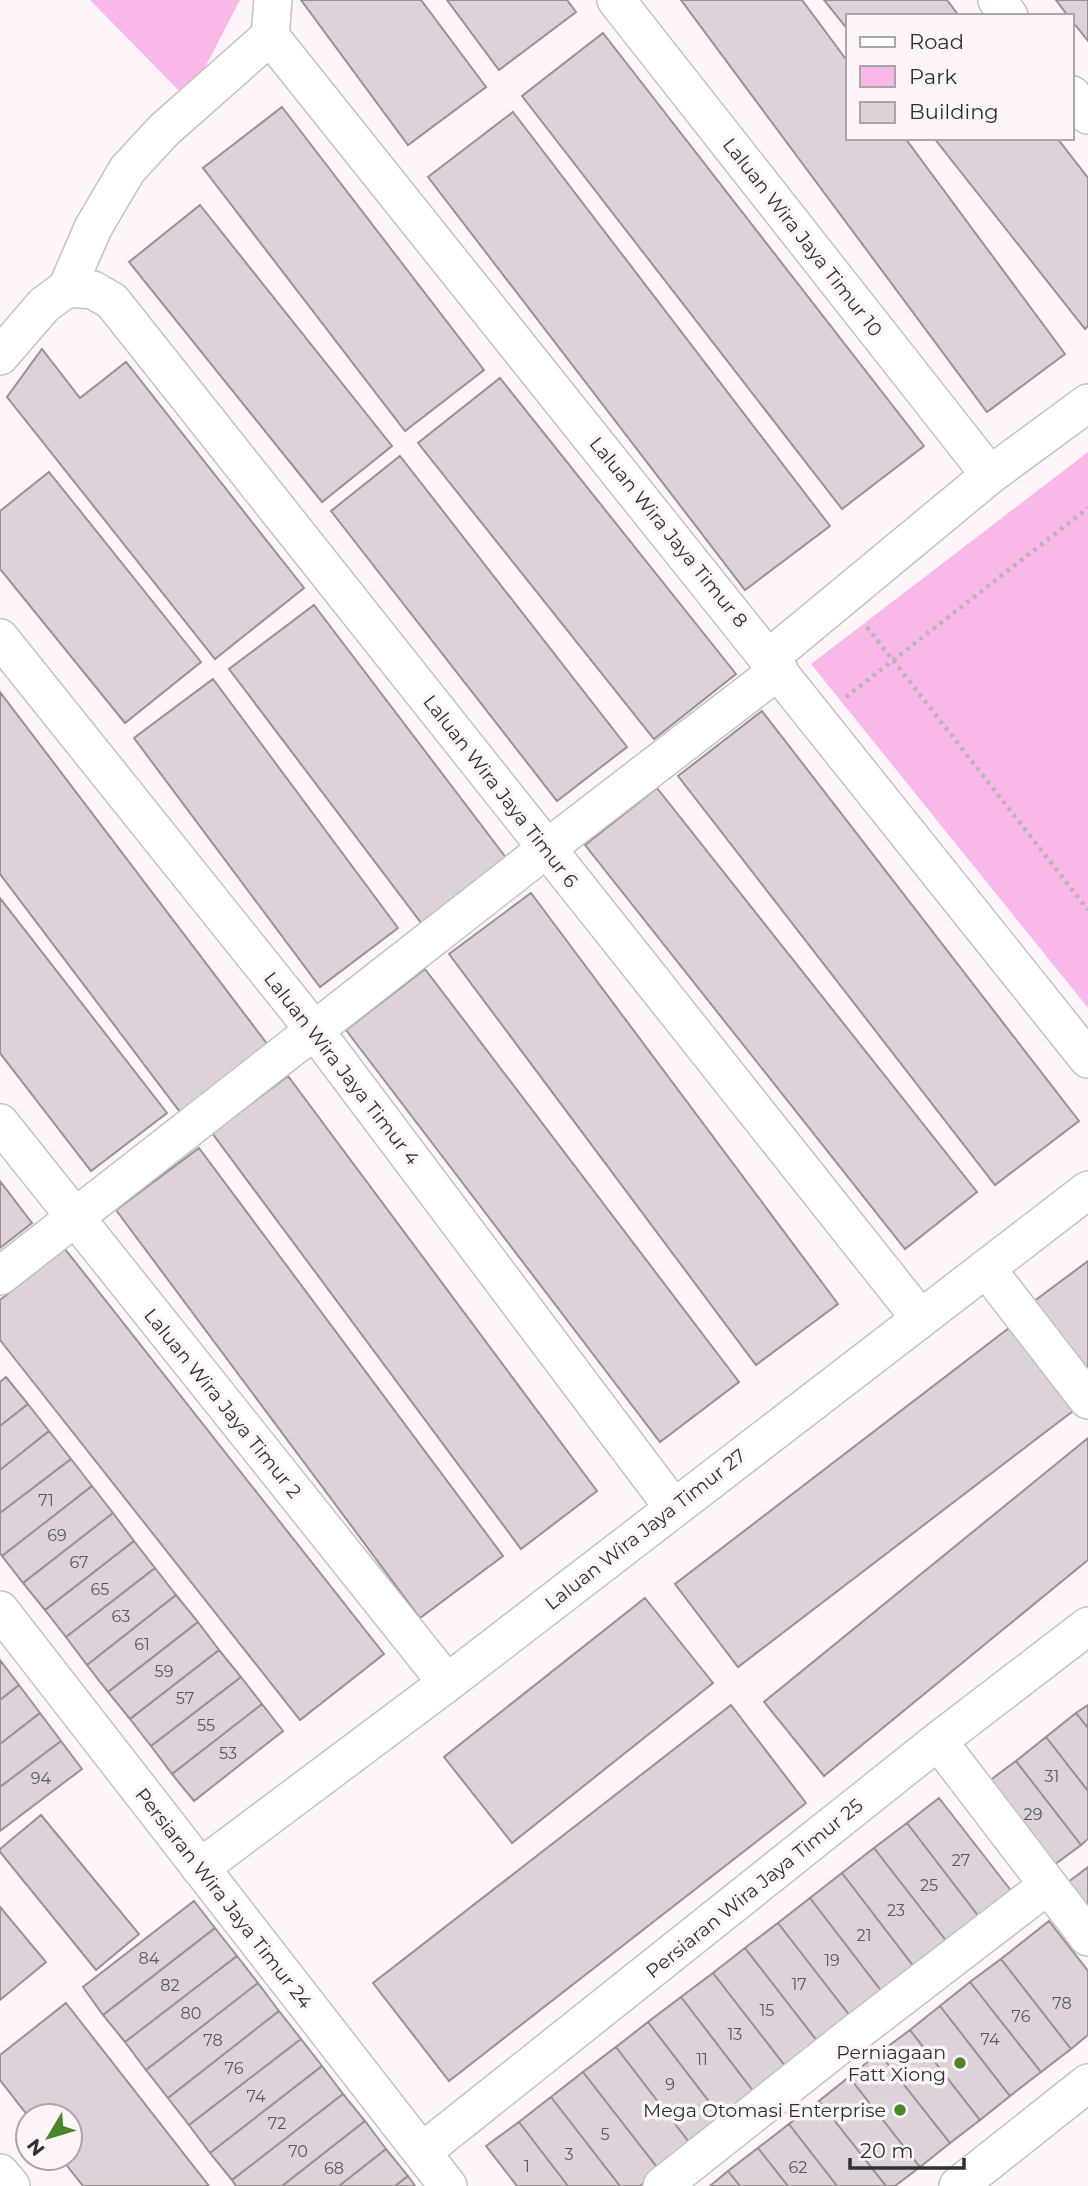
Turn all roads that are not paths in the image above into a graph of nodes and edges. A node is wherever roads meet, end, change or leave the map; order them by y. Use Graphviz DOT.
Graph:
graph roads {
  1 [pos="273,0"];
  2 [pos="617,0"];
  3 [pos="270,36"];
  4 [pos="1074,98"];
  5 [pos="1088,115"];
  6 [pos="67,288"];
  7 [pos="0,356"];
  8 [pos="1088,403"];
  9 [pos="990,475"];
  10 [pos="0,638"];
  11 [pos="774,664"];
  12 [pos="547,849"];
  13 [pos="315,1031"];
  14 [pos="1088,1059"];
  15 [pos="0,1123"];
  16 [pos="1088,1190"];
  17 [pos="75,1219"];
  18 [pos="986,1268"];
  19 [pos="0,1276"];
  20 [pos="920,1318"];
  21 [pos="1088,1400"];
  22 [pos="673,1507"];
  23 [pos="0,1610"];
  24 [pos="1088,1626"];
  25 [pos="447,1683"];
  26 [pos="938,1741"];
  27 [pos="200,1868"];
  28 [pos="1048,1885"];
  29 [pos="1088,1937"];
  30 [pos="1088,2083"];
  31 [pos="422,2152"];
  32 [pos="0,2173"];
  33 [pos="11,2186"];
  34 [pos="448,2186"];
  35 [pos="662,2186"];
  36 [pos="958,2186"];
  1 -- 3 [label="street"];
  2 -- 9 [label="street, Laluan Wira Jaya Timur 10"];
  3 -- 6 [label="street"];
  3 -- 11 [label="street, Laluan Wira Jaya Timur 8"];
  4 -- 5 [label="street"];
  6 -- 7 [label="street"];
  6 -- 12 [label="street, Laluan Wira Jaya Timur 6"];
  8 -- 9 [label="street"];
  9 -- 11 [label="street"];
  10 -- 13 [label="street, Laluan Wira Jaya Timur 4"];
  11 -- 12 [label="street"];
  11 -- 14 [label="street, Laluan Wira Jaya Timur 8"];
  12 -- 13 [label="street"];
  12 -- 20 [label="street, Laluan Wira Jaya Timur 6"];
  13 -- 17 [label="street"];
  13 -- 22 [label="street, Laluan Wira Jaya Timur 4"];
  15 -- 17 [label="street, Laluan Wira Jaya Timur 2"];
  16 -- 18 [label="street, Laluan Wira Jaya Timur 27"];
  17 -- 19 [label="street"];
  17 -- 25 [label="street, Laluan Wira Jaya Timur 2"];
  18 -- 20 [label="street, Laluan Wira Jaya Timur 27"];
  18 -- 21 [label="street"];
  20 -- 22 [label="street, Laluan Wira Jaya Timur 27"];
  22 -- 25 [label="street, Laluan Wira Jaya Timur 27"];
  23 -- 27 [label="street, Persiaran Wira Jaya Timur 24"];
  24 -- 26 [label="street, Persiaran Wira Jaya Timur 25"];
  25 -- 27 [label="street, Laluan Wira Jaya Timur 27"];
  26 -- 28 [label="street"];
  26 -- 31 [label="street, Persiaran Wira Jaya Timur 25"];
  27 -- 31 [label="street, Persiaran Wira Jaya Timur 24"];
  28 -- 29 [label="street"];
  28 -- 35 [label="street"];
  30 -- 36 [label="street"];
  31 -- 34 [label="street, Persiaran Wira Jaya Timur 24"];
  32 -- 33 [label="street"];
}
